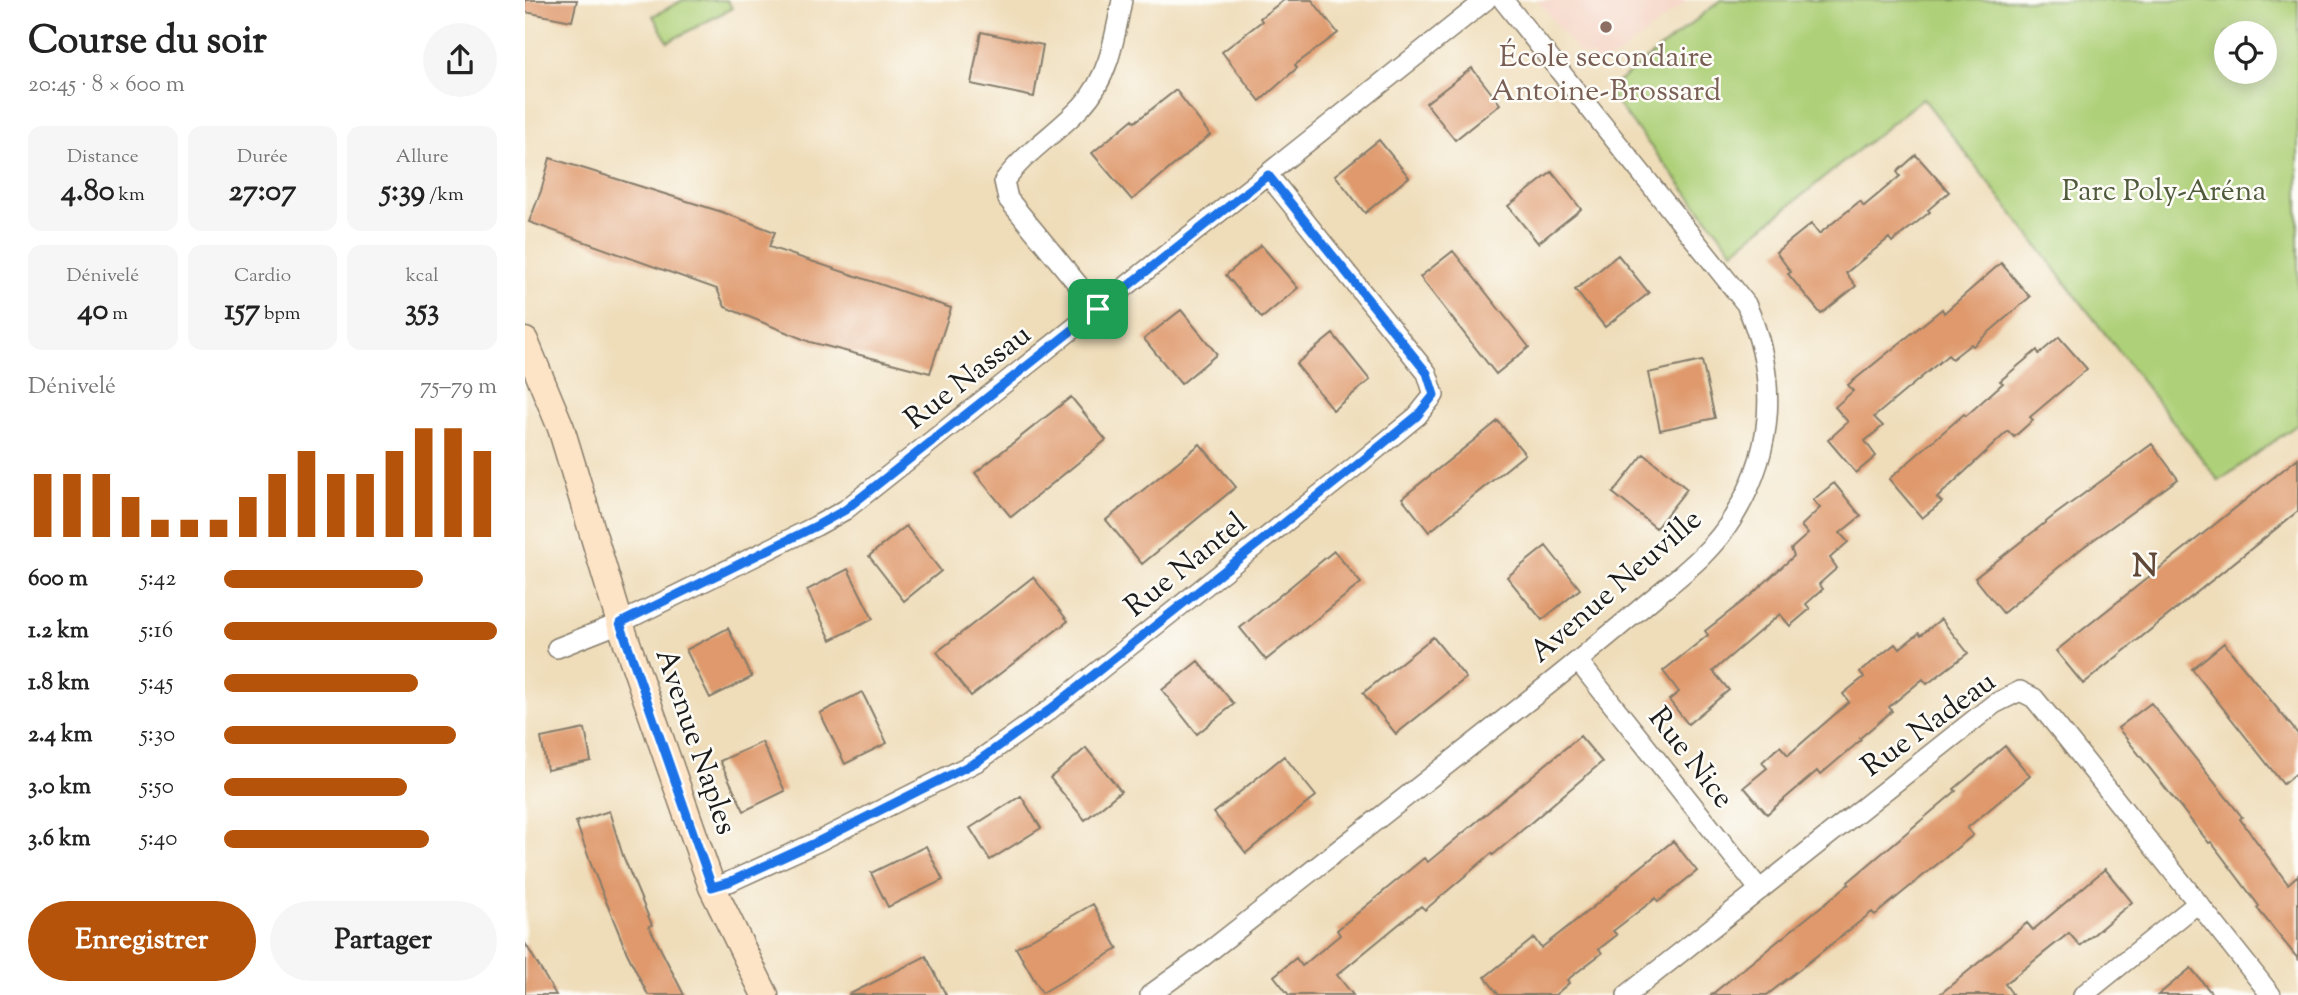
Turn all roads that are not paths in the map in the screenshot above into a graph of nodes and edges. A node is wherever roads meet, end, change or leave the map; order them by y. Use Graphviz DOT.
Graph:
graph roads {
  1 [pos="1122,0"];
  2 [pos="1486,0"];
  3 [pos="1503,0"];
  4 [pos="1268,175"];
  5 [pos="1098,309"];
  6 [pos="527,349"];
  7 [pos="620,623"];
  8 [pos="557,648"];
  9 [pos="1578,662"];
  10 [pos="712,887"];
  11 [pos="1760,890"];
  12 [pos="2198,903"];
  13 [pos="765,995"];
  14 [pos="1150,995"];
  15 [pos="1627,995"];
  16 [pos="2083,995"];
  17 [pos="2271,995"];
  1 -- 5 [label="street"];
  2 -- 4 [label="street, Rue Nassau"];
  3 -- 9 [label="street, Avenue Neuville"];
  4 -- 5 [label="street, Rue Nassau"];
  4 -- 10 [label="street, Rue Nantel"];
  5 -- 7 [label="street, Rue Nassau"];
  6 -- 7 [label="street, Avenue Naples"];
  7 -- 8 [label="street, Avenue Naples"];
  7 -- 10 [label="street, Avenue Naples"];
  9 -- 11 [label="street, Rue Nice"];
  9 -- 14 [label="street, Avenue Neuville"];
  10 -- 13 [label="street, Avenue Naples"];
  11 -- 12 [label="street, Rue Nadeau"];
  11 -- 15 [label="street, Rue Nadeau"];
  12 -- 16 [label="street"];
  12 -- 17 [label="street, Rue Nadeau"];
}
